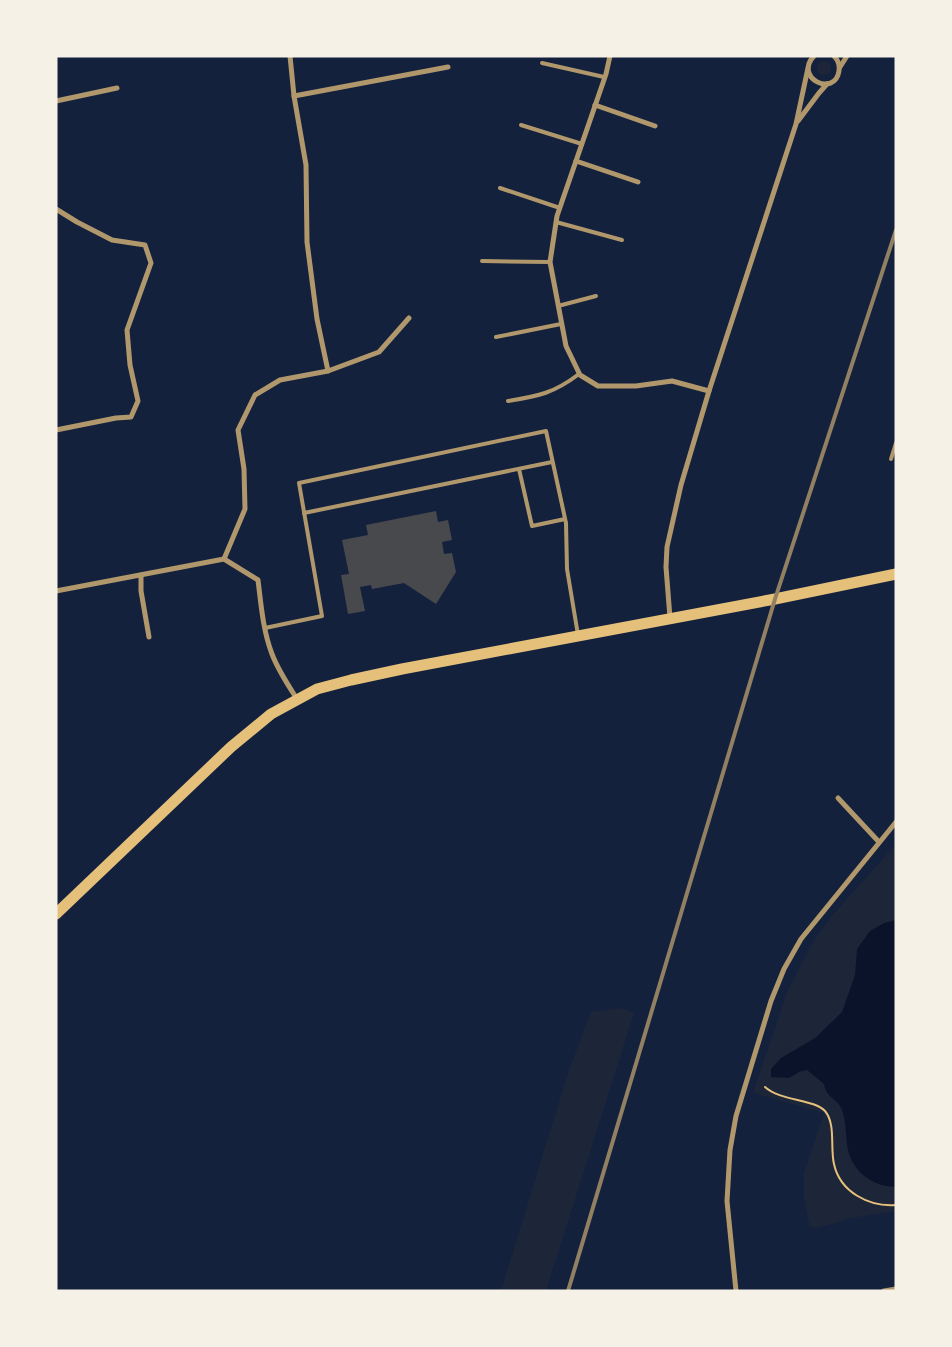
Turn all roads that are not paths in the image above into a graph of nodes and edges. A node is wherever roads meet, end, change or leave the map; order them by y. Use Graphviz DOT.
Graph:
graph roads {
  1 [pos="290,56"];
  2 [pos="610,56"];
  3 [pos="814,56"];
  4 [pos="834,56"];
  5 [pos="846,56"];
  6 [pos="542,63"];
  7 [pos="448,67"];
  8 [pos="808,68"];
  9 [pos="840,68"];
  10 [pos="604,77"];
  11 [pos="828,84"];
  12 [pos="117,88"];
  13 [pos="294,96"];
  14 [pos="56,101"];
  15 [pos="595,105"];
  16 [pos="796,124"];
  17 [pos="521,125"];
  18 [pos="655,126"];
  19 [pos="582,144"];
  20 [pos="576,161"];
  21 [pos="638,182"];
  22 [pos="500,188"];
  23 [pos="560,208"];
  24 [pos="56,209"];
  25 [pos="556,222"];
  26 [pos="622,240"];
  27 [pos="482,261"];
  28 [pos="550,262"];
  29 [pos="596,296"];
  30 [pos="558,306"];
  31 [pos="409,318"];
  32 [pos="561,324"];
  33 [pos="496,337"];
  34 [pos="328,371"];
  35 [pos="579,374"];
  36 [pos="709,392"];
  37 [pos="508,401"];
  38 [pos="56,430"];
  39 [pos="896,444"];
  40 [pos="891,459"];
  41 [pos="552,462"];
  42 [pos="519,469"];
  43 [pos="304,513"];
  44 [pos="565,519"];
  45 [pos="224,559"];
  46 [pos="896,574"];
  47 [pos="141,575"];
  48 [pos="56,590"];
  49 [pos="670,619"];
  50 [pos="265,628"];
  51 [pos="579,636"];
  52 [pos="149,637"];
  53 [pos="296,699"];
  54 [pos="838,798"];
  55 [pos="896,822"];
  56 [pos="880,842"];
  57 [pos="56,914"];
  58 [pos="896,1288"];
  59 [pos="736,1291"];
  60 [pos="884,1291"];
  1 -- 13 [label="street"];
  2 -- 10 [label="street"];
  3 -- 8 [label="street"];
  4 -- 9 [label="street"];
  5 -- 9 [label="street"];
  6 -- 10 [label="lane"];
  7 -- 13 [label="street"];
  8 -- 11 [label="street"];
  8 -- 16 [label="street"];
  9 -- 11 [label="street"];
  10 -- 15 [label="street"];
  11 -- 16 [label="street"];
  12 -- 14 [label="street"];
  13 -- 34 [label="street"];
  15 -- 18 [label="street"];
  15 -- 19 [label="street"];
  16 -- 36 [label="street"];
  17 -- 19 [label="lane"];
  19 -- 20 [label="street"];
  20 -- 21 [label="street"];
  20 -- 23 [label="street"];
  22 -- 23 [label="lane"];
  23 -- 25 [label="street"];
  24 -- 38 [label="street"];
  25 -- 26 [label="lane"];
  25 -- 28 [label="street"];
  27 -- 28 [label="lane"];
  28 -- 30 [label="street"];
  29 -- 30 [label="lane"];
  30 -- 32 [label="street"];
  31 -- 34 [label="street"];
  32 -- 33 [label="lane"];
  32 -- 35 [label="street"];
  34 -- 45 [label="street"];
  35 -- 36 [label="street"];
  35 -- 37 [label="lane"];
  36 -- 49 [label="street"];
  39 -- 40 [label="lane"];
  41 -- 42 [label="lane"];
  41 -- 43 [label="lane"];
  41 -- 44 [label="lane"];
  42 -- 43 [label="lane"];
  42 -- 44 [label="lane"];
  43 -- 50 [label="lane"];
  44 -- 51 [label="lane"];
  45 -- 47 [label="street"];
  45 -- 50 [label="street"];
  46 -- 49 [label="main road"];
  47 -- 48 [label="street"];
  47 -- 52 [label="street"];
  49 -- 51 [label="main road"];
  50 -- 53 [label="street"];
  51 -- 53 [label="main road"];
  53 -- 57 [label="main road"];
  54 -- 56 [label="street"];
  55 -- 56 [label="street"];
  56 -- 59 [label="street"];
  58 -- 60 [label="street"];
}
